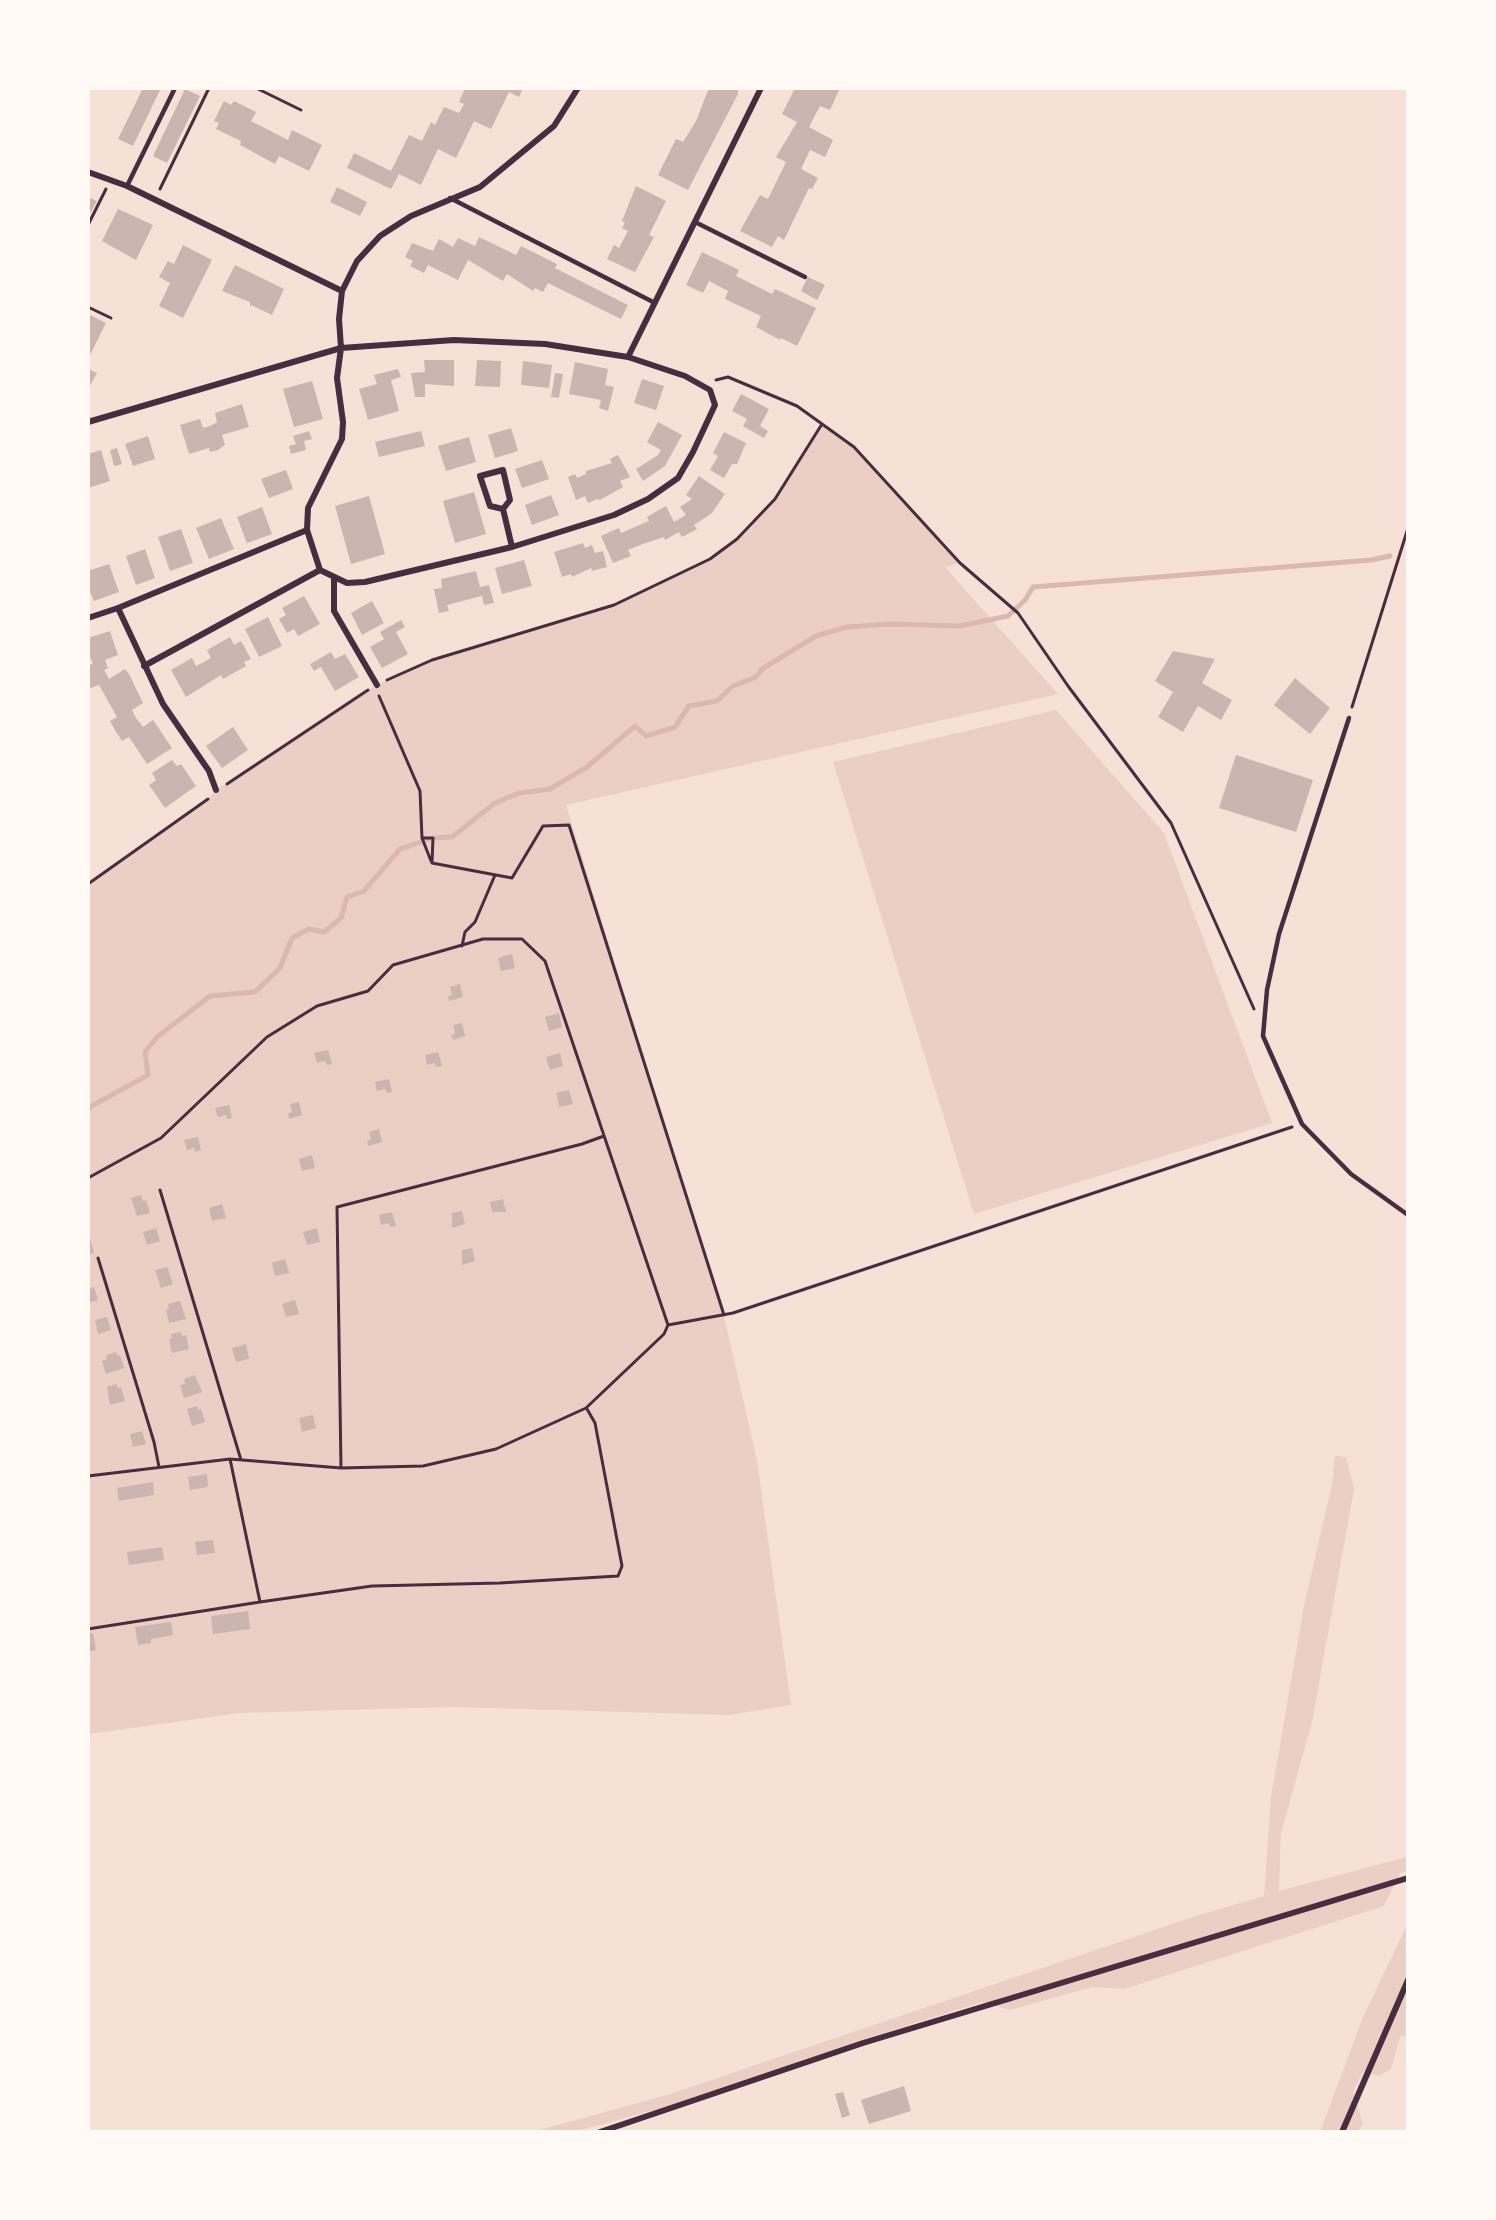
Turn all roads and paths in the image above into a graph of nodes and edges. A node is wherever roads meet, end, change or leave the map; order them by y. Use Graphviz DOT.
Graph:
graph roads {
  1 [pos="175,88"];
  2 [pos="209,88"];
  3 [pos="256,88"];
  4 [pos="578,88"];
  5 [pos="761,88"];
  6 [pos="301,110"];
  7 [pos="88,172"];
  8 [pos="111,179"];
  9 [pos="127,186"];
  10 [pos="450,198"];
  11 [pos="155,200"];
  12 [pos="695,222"];
  13 [pos="88,225"];
  14 [pos="804,277"];
  15 [pos="342,291"];
  16 [pos="655,303"];
  17 [pos="88,307"];
  18 [pos="111,318"];
  19 [pos="341,348"];
  20 [pos="628,357"];
  21 [pos="700,383"];
  22 [pos="88,422"];
  23 [pos="822,424"];
  24 [pos="503,509"];
  25 [pos="1407,528"];
  26 [pos="307,530"];
  27 [pos="512,547"];
  28 [pos="320,570"];
  29 [pos="334,578"];
  30 [pos="118,608"];
  31 [pos="88,618"];
  32 [pos="144,666"];
  33 [pos="377,685"];
  34 [pos="1349,718"];
  35 [pos="216,790"];
  36 [pos="422,838"];
  37 [pos="432,863"];
  38 [pos="88,884"];
  39 [pos="462,946"];
  40 [pos="1254,1009"];
  41 [pos="1302,1124"];
  42 [pos="604,1136"];
  43 [pos="88,1178"];
  44 [pos="160,1190"];
  45 [pos="1407,1215"];
  46 [pos="98,1258"];
  47 [pos="724,1315"];
  48 [pos="668,1325"];
  49 [pos="586,1408"];
  50 [pos="230,1459"];
  51 [pos="241,1460"];
  52 [pos="159,1467"];
  53 [pos="341,1468"];
  54 [pos="88,1476"];
  55 [pos="260,1602"];
  56 [pos="88,1629"];
  57 [pos="1407,1878"];
  58 [pos="1407,1980"];
  59 [pos="600,2132"];
  60 [pos="1342,2132"];
  1 -- 9 [label="lane"];
  2 -- 11 [label="path"];
  3 -- 6 [label="path"];
  4 -- 10 [label="street"];
  5 -- 12 [label="street"];
  7 -- 8 [label="street"];
  8 -- 9 [label="street"];
  8 -- 13 [label="path"];
  9 -- 11 [label="street"];
  10 -- 15 [label="street"];
  10 -- 16 [label="lane"];
  11 -- 15 [label="street"];
  12 -- 14 [label="lane"];
  12 -- 16 [label="street"];
  15 -- 19 [label="street"];
  16 -- 20 [label="street"];
  17 -- 18 [label="path"];
  19 -- 20 [label="street"];
  19 -- 22 [label="street"];
  19 -- 26 [label="street"];
  20 -- 21 [label="street"];
  21 -- 23 [label="path"];
  21 -- 27 [label="street"];
  23 -- 33 [label="path"];
  23 -- 40 [label="path"];
  24 -- 24 [label="street"];
  24 -- 27 [label="street"];
  25 -- 34 [label="path"];
  26 -- 28 [label="street"];
  26 -- 30 [label="street"];
  27 -- 29 [label="street"];
  28 -- 29 [label="street"];
  28 -- 32 [label="street"];
  29 -- 33 [label="street"];
  30 -- 31 [label="street"];
  30 -- 32 [label="street"];
  32 -- 35 [label="street"];
  33 -- 35 [label="path"];
  33 -- 36 [label="path"];
  34 -- 41 [label="lane"];
  35 -- 38 [label="path"];
  36 -- 37 [label="path"];
  36 -- 37 [label="path"];
  37 -- 39 [label="path"];
  37 -- 47 [label="path"];
  39 -- 42 [label="path"];
  39 -- 43 [label="path"];
  41 -- 45 [label="lane"];
  41 -- 47 [label="path"];
  42 -- 48 [label="path"];
  42 -- 53 [label="path"];
  44 -- 51 [label="path"];
  46 -- 52 [label="path"];
  47 -- 48 [label="path"];
  48 -- 49 [label="path"];
  49 -- 53 [label="path"];
  49 -- 55 [label="path"];
  50 -- 51 [label="path"];
  50 -- 52 [label="path"];
  50 -- 55 [label="path"];
  51 -- 53 [label="path"];
  52 -- 54 [label="path"];
  55 -- 56 [label="path"];
  57 -- 59 [label="street"];
  58 -- 60 [label="street"];
}
